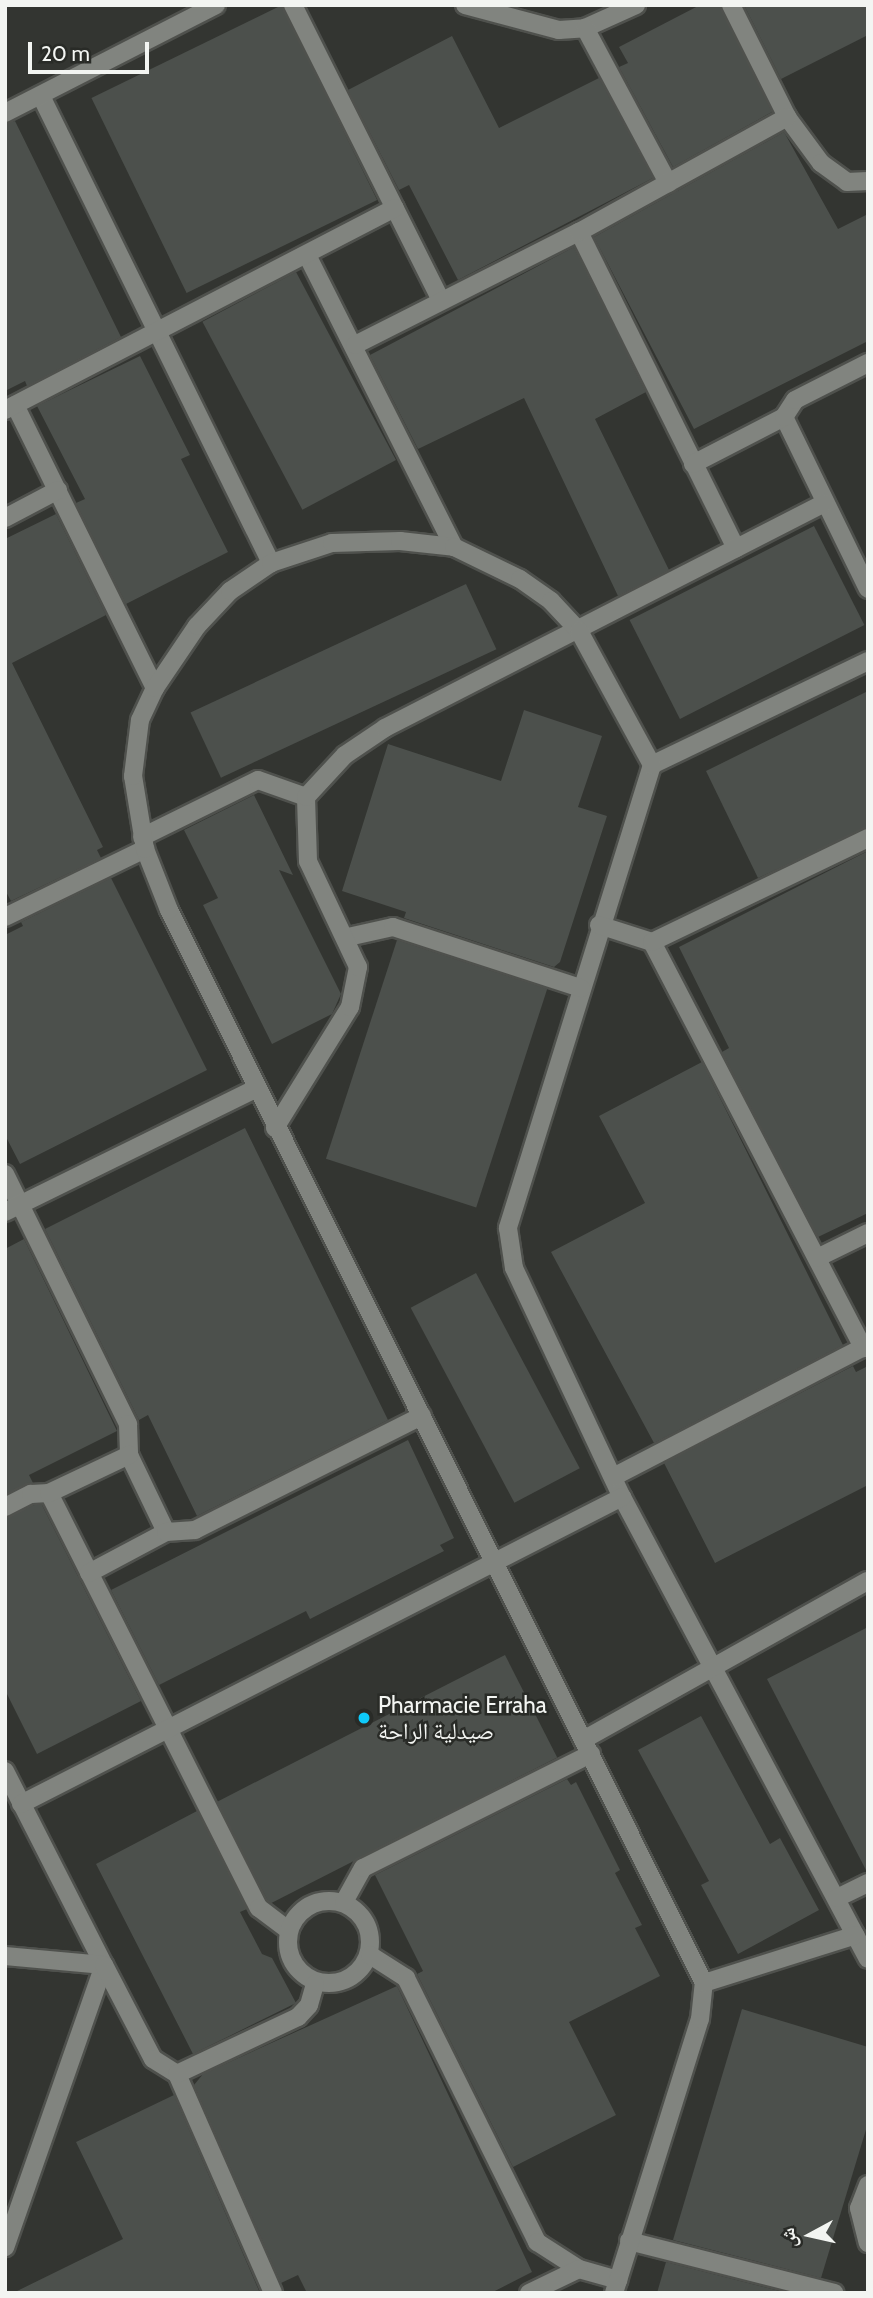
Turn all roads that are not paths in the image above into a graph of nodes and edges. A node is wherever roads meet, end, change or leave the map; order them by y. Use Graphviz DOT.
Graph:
graph roads {
  1 [pos="216,5"];
  2 [pos="293,5"];
  3 [pos="465,5"];
  4 [pos="636,5"];
  5 [pos="731,5"];
  6 [pos="586,27"];
  7 [pos="41,96"];
  8 [pos="5,113"];
  9 [pos="787,117"];
  10 [pos="868,181"];
  11 [pos="668,183"];
  12 [pos="395,208"];
  13 [pos="579,232"];
  14 [pos="307,255"];
  15 [pos="440,300"];
  16 [pos="160,331"];
  17 [pos="355,345"];
  18 [pos="868,363"];
  19 [pos="10,407"];
  20 [pos="784,416"];
  21 [pos="693,464"];
  22 [pos="58,490"];
  23 [pos="825,503"];
  24 [pos="5,518"];
  25 [pos="454,547"];
  26 [pos="736,548"];
  27 [pos="271,563"];
  28 [pos="868,589"];
  29 [pos="579,632"];
  30 [pos="868,661"];
  31 [pos="155,688"];
  32 [pos="652,765"];
  33 [pos="306,797"];
  34 [pos="868,838"];
  35 [pos="144,843"];
  36 [pos="5,917"];
  37 [pos="599,925"];
  38 [pos="348,937"];
  39 [pos="652,942"];
  40 [pos="581,988"];
  41 [pos="255,1089"];
  42 [pos="275,1128"];
  43 [pos="5,1174"];
  44 [pos="13,1208"];
  45 [pos="868,1233"];
  46 [pos="817,1258"];
  47 [pos="865,1347"];
  48 [pos="422,1416"];
  49 [pos="129,1455"];
  50 [pos="613,1477"];
  51 [pos="49,1493"];
  52 [pos="622,1497"];
  53 [pos="5,1507"];
  54 [pos="166,1532"];
  55 [pos="492,1562"];
  56 [pos="89,1573"];
  57 [pos="868,1581"];
  58 [pos="717,1668"];
  59 [pos="165,1729"];
  60 [pos="587,1747"];
  61 [pos="5,1771"];
  62 [pos="21,1804"];
  63 [pos="868,1883"];
  64 [pos="838,1898"];
  65 [pos="344,1902"];
  66 [pos="287,1929"];
  67 [pos="856,1935"];
  68 [pos="370,1955"];
  69 [pos="5,1956"];
  70 [pos="868,1959"];
  71 [pos="104,1965"];
  72 [pos="704,1983"];
  73 [pos="315,1984"];
  74 [pos="177,2074"];
  75 [pos="868,2185"];
  76 [pos="629,2241"];
  77 [pos="868,2243"];
  78 [pos="5,2247"];
  79 [pos="579,2269"];
  80 [pos="616,2286"];
  81 [pos="273,2293"];
  82 [pos="529,2293"];
  83 [pos="835,2293"];
  1 -- 7 [label="street"];
  2 -- 12 [label="street"];
  3 -- 6 [label="street"];
  4 -- 6 [label="street"];
  5 -- 9 [label="street"];
  6 -- 11 [label="street"];
  7 -- 8 [label="street"];
  7 -- 16 [label="street"];
  9 -- 10 [label="street"];
  9 -- 11 [label="street"];
  11 -- 13 [label="street"];
  12 -- 14 [label="street"];
  12 -- 15 [label="street"];
  13 -- 15 [label="street"];
  13 -- 21 [label="street"];
  14 -- 16 [label="street"];
  14 -- 17 [label="street"];
  15 -- 17 [label="street"];
  16 -- 19 [label="street"];
  16 -- 27 [label="street"];
  17 -- 25 [label="street"];
  18 -- 20 [label="street"];
  19 -- 22 [label="street"];
  20 -- 21 [label="street"];
  20 -- 23 [label="street"];
  21 -- 26 [label="street"];
  22 -- 24 [label="street"];
  22 -- 31 [label="street"];
  23 -- 26 [label="street"];
  23 -- 28 [label="street"];
  25 -- 27 [label="street"];
  25 -- 29 [label="street"];
  26 -- 29 [label="street"];
  27 -- 31 [label="street"];
  29 -- 32 [label="street"];
  29 -- 33 [label="street"];
  30 -- 32 [label="street"];
  31 -- 35 [label="street"];
  32 -- 37 [label="street"];
  33 -- 35 [label="street"];
  33 -- 38 [label="street"];
  34 -- 39 [label="street"];
  35 -- 36 [label="street"];
  35 -- 41 [label="street"];
  37 -- 39 [label="street"];
  37 -- 40 [label="street"];
  38 -- 40 [label="street"];
  38 -- 42 [label="street"];
  39 -- 46 [label="street"];
  40 -- 50 [label="street"];
  41 -- 42 [label="street"];
  41 -- 44 [label="street"];
  42 -- 48 [label="street"];
  43 -- 44 [label="street"];
  44 -- 49 [label="street"];
  45 -- 46 [label="street"];
  46 -- 47 [label="street"];
  47 -- 50 [label="street"];
  48 -- 54 [label="street"];
  48 -- 55 [label="street"];
  49 -- 51 [label="street"];
  49 -- 54 [label="street"];
  50 -- 52 [label="street"];
  51 -- 53 [label="street"];
  51 -- 56 [label="street"];
  52 -- 55 [label="street"];
  52 -- 58 [label="street"];
  54 -- 56 [label="street"];
  55 -- 59 [label="street"];
  55 -- 60 [label="street"];
  56 -- 59 [label="street"];
  57 -- 58 [label="street"];
  58 -- 60 [label="street"];
  58 -- 64 [label="street"];
  59 -- 62 [label="street"];
  59 -- 66 [label="street"];
  60 -- 65 [label="street"];
  60 -- 72 [label="street"];
  61 -- 62 [label="street"];
  62 -- 71 [label="street"];
  63 -- 64 [label="street"];
  64 -- 67 [label="street"];
  65 -- 66 [label="street"];
  65 -- 68 [label="street"];
  66 -- 73 [label="street"];
  67 -- 70 [label="street"];
  67 -- 72 [label="street"];
  68 -- 73 [label="street"];
  68 -- 79 [label="street"];
  69 -- 71 [label="street"];
  71 -- 74 [label="street"];
  71 -- 78 [label="street"];
  72 -- 76 [label="street"];
  73 -- 74 [label="street"];
  74 -- 81 [label="street"];
  75 -- 77 [label="street"];
  76 -- 80 [label="street"];
  76 -- 83 [label="street"];
  79 -- 80 [label="street"];
  79 -- 82 [label="street"];
}
